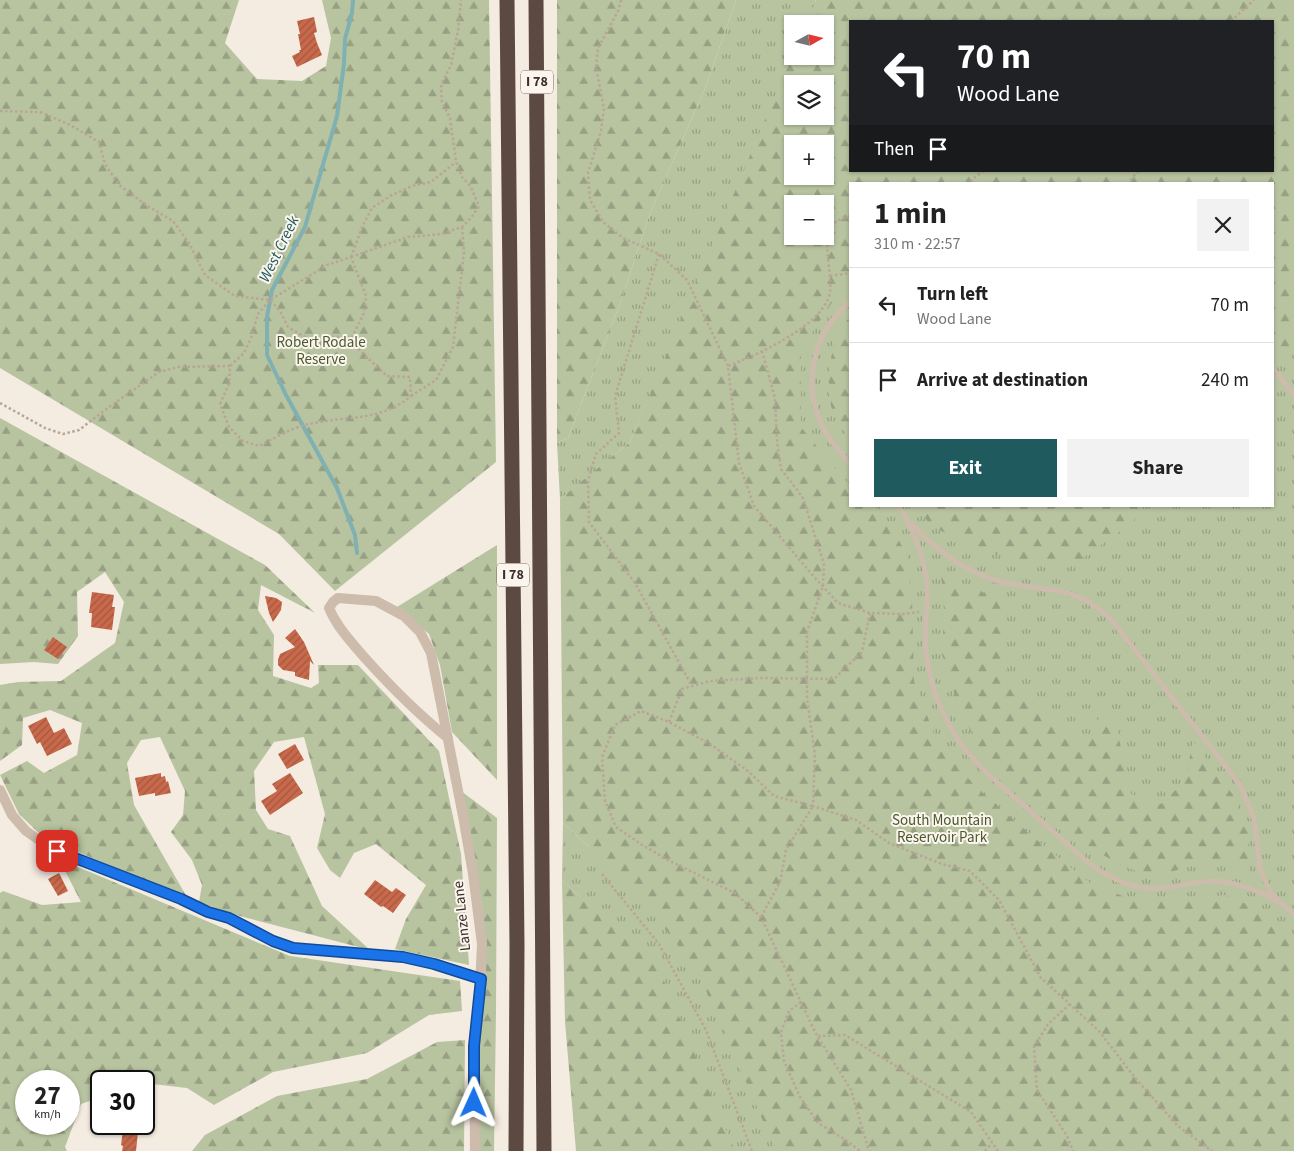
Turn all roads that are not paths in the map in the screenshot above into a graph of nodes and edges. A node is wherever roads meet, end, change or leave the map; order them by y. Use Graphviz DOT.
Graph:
graph roads {
  1 [pos="507,0"];
  2 [pos="536,0"];
  3 [pos="849,303"];
  4 [pos="1274,370"];
  5 [pos="1294,395"];
  6 [pos="849,462"];
  7 [pos="899,507"];
  8 [pos="905,517"];
  9 [pos="448,738"];
  10 [pos="0,790"];
  11 [pos="1281,904"];
  12 [pos="1294,915"];
  13 [pos="481,979"];
  14 [pos="474,1151"];
  15 [pos="516,1151"];
  16 [pos="544,1151"];
  1 -- 15 [label="highway, I 78"];
  2 -- 16 [label="highway, I 78"];
  3 -- 6 [label="lane"];
  4 -- 5 [label="lane"];
  7 -- 8 [label="lane"];
  8 -- 11 [label="lane"];
  8 -- 11 [label="lane"];
  9 -- 9 [label="street, Lanze Lane"];
  9 -- 13 [label="street, Lanze Lane"];
  10 -- 13 [label="street"];
  11 -- 12 [label="lane"];
  13 -- 14 [label="street, Lanze Lane"];
}
